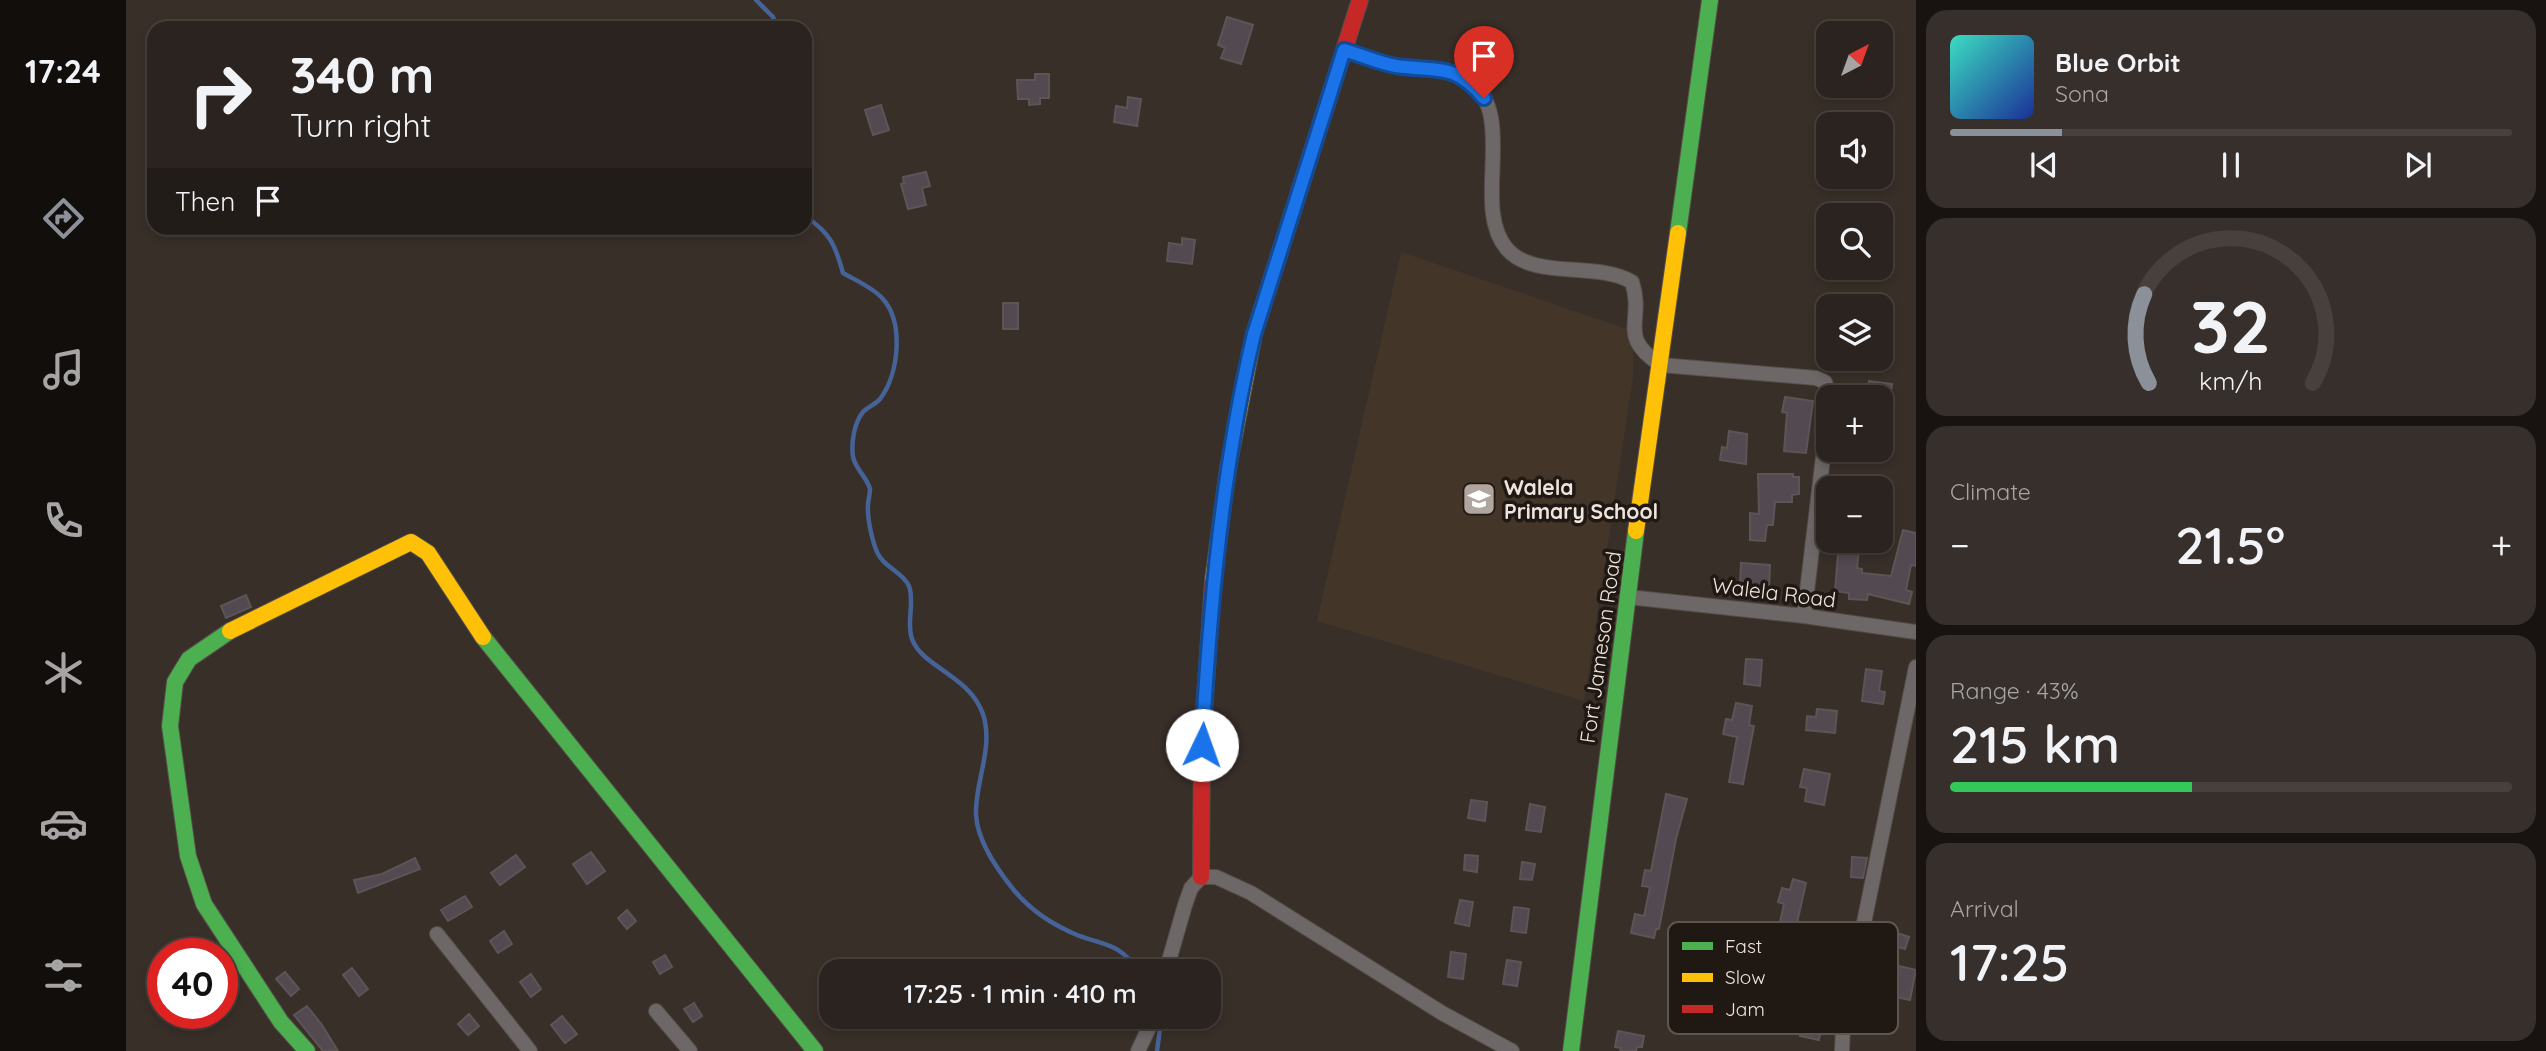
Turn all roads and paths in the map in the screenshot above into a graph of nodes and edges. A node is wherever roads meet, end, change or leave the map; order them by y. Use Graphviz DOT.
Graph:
graph roads {
  1 [pos="1710,0"];
  2 [pos="1355,3"];
  3 [pos="1344,50"];
  4 [pos="1661,365"];
  5 [pos="1826,385"];
  6 [pos="1822,462"];
  7 [pos="1628,597"];
  8 [pos="1804,616"];
  9 [pos="1916,632"];
  10 [pos="1916,667"];
  11 [pos="1200,877"];
  12 [pos="1864,922"];
  13 [pos="437,934"];
  14 [pos="1170,959"];
  15 [pos="656,1011"];
  16 [pos="1148,1029"];
  17 [pos="307,1051"];
  18 [pos="530,1051"];
  19 [pos="690,1051"];
  20 [pos="815,1051"];
  21 [pos="1138,1051"];
  22 [pos="1512,1051"];
  23 [pos="1572,1051"];
  1 -- 4 [label="street, Fort Jameson Road"];
  2 -- 3 [label="street"];
  3 -- 4 [label="street"];
  3 -- 11 [label="street"];
  4 -- 5 [label="street"];
  4 -- 7 [label="street, Fort Jameson Road"];
  6 -- 8 [label="street"];
  7 -- 8 [label="street, Walela Road"];
  7 -- 23 [label="street, Fort Jameson Road"];
  8 -- 9 [label="street, Walela Road"];
  10 -- 12 [label="street"];
  11 -- 14 [label="street"];
  11 -- 22 [label="street"];
  13 -- 18 [label="street"];
  15 -- 19 [label="street"];
  16 -- 21 [label="street"];
  17 -- 20 [label="street"];
}
